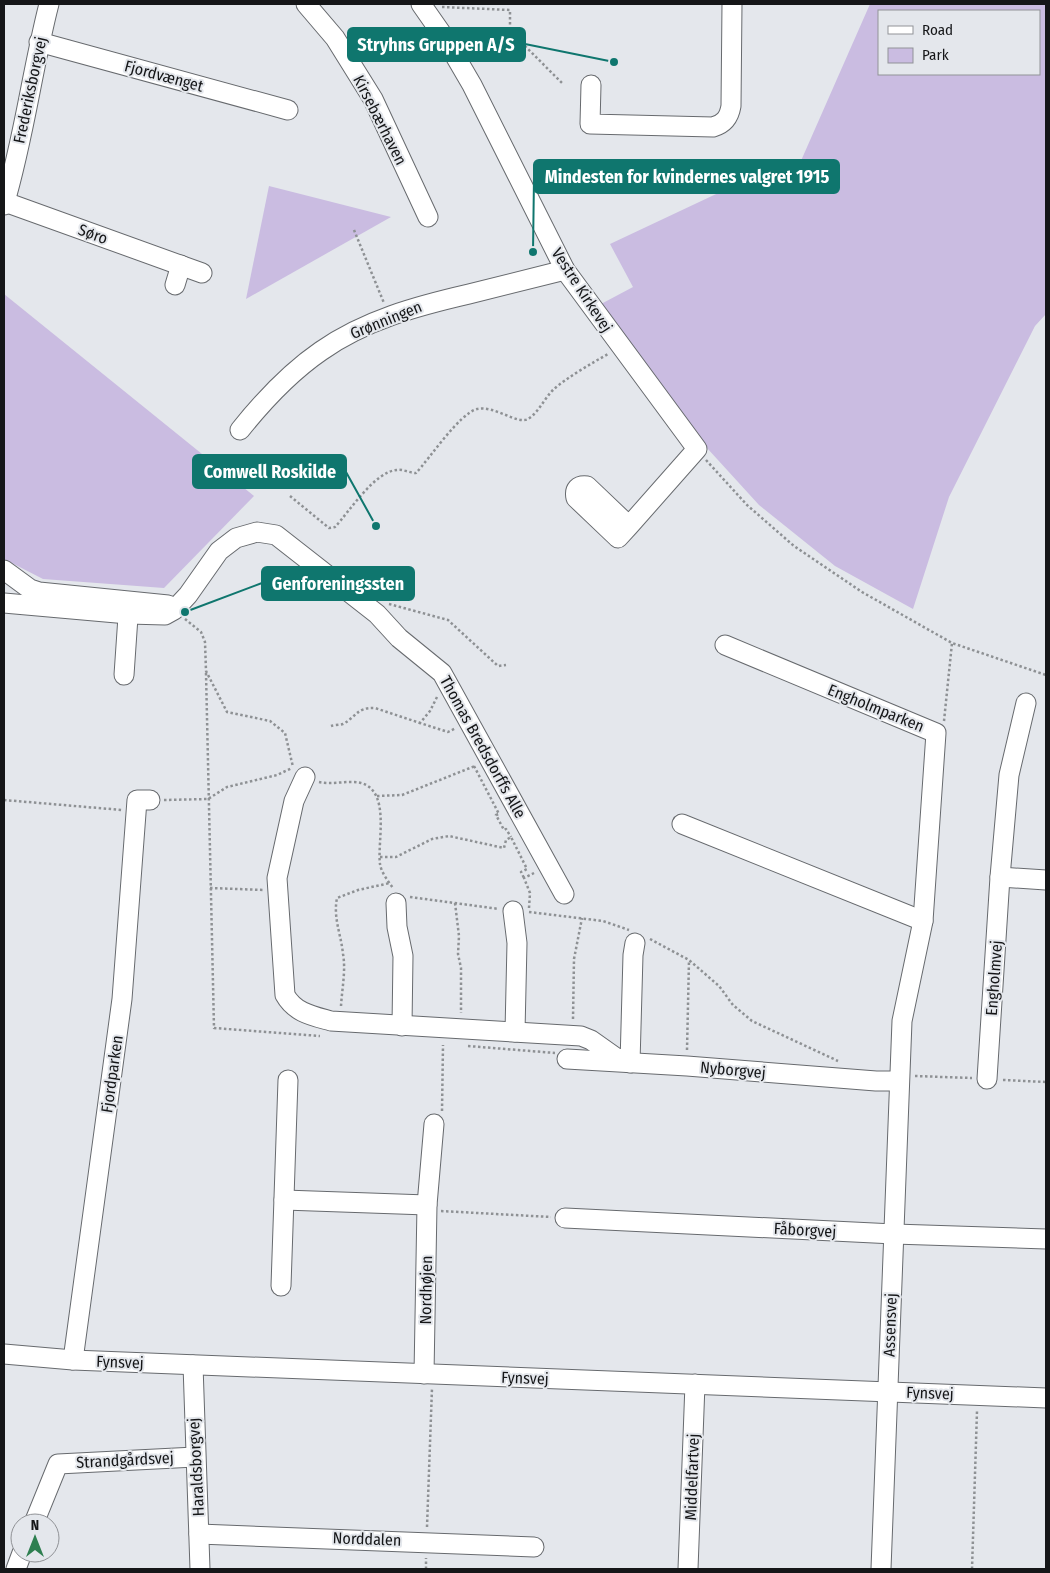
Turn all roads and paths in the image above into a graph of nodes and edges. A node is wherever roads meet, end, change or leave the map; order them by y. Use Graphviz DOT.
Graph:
graph roads {
  1 [pos="49,4"];
  2 [pos="306,4"];
  3 [pos="421,4"];
  4 [pos="440,4"];
  5 [pos="732,4"];
  6 [pos="39,42"];
  7 [pos="563,84"];
  8 [pos="591,85"];
  9 [pos="288,110"];
  10 [pos="4,204"];
  11 [pos="428,217"];
  12 [pos="354,230"];
  13 [pos="181,265"];
  14 [pos="565,270"];
  15 [pos="202,273"];
  16 [pos="175,285"];
  17 [pos="389,316"];
  18 [pos="619,346"];
  19 [pos="240,430"];
  20 [pos="697,449"];
  21 [pos="290,496"];
  22 [pos="629,526"];
  23 [pos="4,570"];
  24 [pos="49,600"];
  25 [pos="4,603"];
  26 [pos="129,607"];
  27 [pos="381,608"];
  28 [pos="174,610"];
  29 [pos="952,643"];
  30 [pos="725,645"];
  31 [pos="452,664"];
  32 [pos="506,665"];
  33 [pos="206,671"];
  34 [pos="124,675"];
  35 [pos="1046,675"];
  36 [pos="444,697"];
  37 [pos="1026,703"];
  38 [pos="450,721"];
  39 [pos="420,723"];
  40 [pos="462,725"];
  41 [pos="330,726"];
  42 [pos="936,733"];
  43 [pos="470,759"];
  44 [pos="482,763"];
  45 [pos="299,772"];
  46 [pos="377,796"];
  47 [pos="208,798"];
  48 [pos="4,800"];
  49 [pos="143,806"];
  50 [pos="682,824"];
  51 [pos="511,837"];
  52 [pos="380,857"];
  53 [pos="548,866"];
  54 [pos="1000,877"];
  55 [pos="524,878"];
  56 [pos="1046,880"];
  57 [pos="390,883"];
  58 [pos="210,888"];
  59 [pos="277,890"];
  60 [pos="564,894"];
  61 [pos="400,897"];
  62 [pos="455,903"];
  63 [pos="521,911"];
  64 [pos="582,918"];
  65 [pos="923,921"];
  66 [pos="639,938"];
  67 [pos="689,960"];
  68 [pos="340,1022"];
  69 [pos="402,1026"];
  70 [pos="214,1028"];
  71 [pos="514,1032"];
  72 [pos="572,1036"];
  73 [pos="462,1038"];
  74 [pos="443,1045"];
  75 [pos="567,1059"];
  76 [pos="630,1063"];
  77 [pos="843,1064"];
  78 [pos="687,1066"];
  79 [pos="987,1079"];
  80 [pos="288,1080"];
  81 [pos="899,1081"];
  82 [pos="434,1124"];
  83 [pos="284,1200"];
  84 [pos="427,1205"];
  85 [pos="565,1218"];
  86 [pos="894,1234"];
  87 [pos="1046,1239"];
  88 [pos="281,1286"];
  89 [pos="4,1354"];
  90 [pos="73,1360"];
  91 [pos="193,1365"];
  92 [pos="428,1374"];
  93 [pos="695,1384"];
  94 [pos="888,1392"];
  95 [pos="977,1395"];
  96 [pos="1046,1398"];
  97 [pos="195,1456"];
  98 [pos="38,1513"];
  99 [pos="199,1534"];
  100 [pos="426,1541"];
  101 [pos="534,1547"];
  102 [pos="200,1569"];
  103 [pos="426,1569"];
  104 [pos="688,1569"];
  105 [pos="881,1569"];
  106 [pos="972,1569"];
  1 -- 6 [label="street, Frederiksborgvej"];
  2 -- 11 [label="street, Kirsebærhaven"];
  3 -- 14 [label="street, Vestre Kirkevej"];
  4 -- 7 [label="path"];
  5 -- 8 [label="street"];
  6 -- 9 [label="street, Fjordvænget"];
  6 -- 10 [label="street, Frederiksborgvej"];
  10 -- 13 [label="street, Søro"];
  12 -- 17 [label="path"];
  13 -- 15 [label="street, Søro"];
  13 -- 16 [label="street"];
  14 -- 17 [label="street, Grønningen"];
  14 -- 18 [label="street, Vestre Kirkevej"];
  17 -- 19 [label="street, Grønningen"];
  18 -- 20 [label="street, Vestre Kirkevej"];
  18 -- 21 [label="path"];
  20 -- 22 [label="street"];
  20 -- 29 [label="path"];
  23 -- 24 [label="street"];
  24 -- 25 [label="street"];
  24 -- 26 [label="street"];
  26 -- 28 [label="street"];
  26 -- 34 [label="street"];
  27 -- 28 [label="street, Thomas Bredsdorffs Alle"];
  27 -- 31 [label="street"];
  27 -- 32 [label="path"];
  27 -- 36 [label="street, Thomas Bredsdorffs Alle"];
  28 -- 33 [label="path"];
  29 -- 35 [label="path"];
  29 -- 42 [label="path"];
  30 -- 42 [label="street, Engholmparken"];
  33 -- 45 [label="path"];
  33 -- 47 [label="path"];
  36 -- 39 [label="path"];
  36 -- 40 [label="street, Thomas Bredsdorffs Alle"];
  37 -- 54 [label="street, Engholmvej"];
  38 -- 40 [label="path"];
  39 -- 40 [label="path"];
  39 -- 41 [label="path"];
  40 -- 44 [label="street, Thomas Bredsdorffs Alle"];
  42 -- 65 [label="street, Engholmparken"];
  43 -- 44 [label="path"];
  44 -- 46 [label="path"];
  44 -- 51 [label="path"];
  44 -- 53 [label="street, Thomas Bredsdorffs Alle"];
  45 -- 46 [label="path"];
  45 -- 47 [label="path"];
  45 -- 59 [label="street"];
  46 -- 52 [label="path"];
  47 -- 49 [label="path"];
  47 -- 58 [label="path"];
  48 -- 49 [label="path"];
  49 -- 90 [label="street, Fjordparken"];
  50 -- 65 [label="street"];
  51 -- 52 [label="path"];
  51 -- 55 [label="path"];
  52 -- 57 [label="path"];
  53 -- 55 [label="path"];
  53 -- 60 [label="street, Thomas Bredsdorffs Alle"];
  54 -- 56 [label="street"];
  54 -- 79 [label="street, Engholmvej"];
  55 -- 63 [label="path"];
  57 -- 61 [label="path"];
  57 -- 68 [label="path"];
  58 -- 59 [label="path"];
  58 -- 70 [label="path"];
  59 -- 68 [label="street"];
  61 -- 62 [label="path"];
  61 -- 69 [label="street"];
  62 -- 63 [label="path"];
  62 -- 73 [label="path"];
  63 -- 64 [label="path"];
  63 -- 71 [label="street"];
  64 -- 66 [label="path"];
  64 -- 72 [label="path"];
  65 -- 81 [label="street, Engholmparken"];
  66 -- 67 [label="path"];
  66 -- 76 [label="street"];
  67 -- 77 [label="path"];
  67 -- 78 [label="path"];
  68 -- 69 [label="street"];
  69 -- 73 [label="street"];
  71 -- 72 [label="street"];
  71 -- 73 [label="street"];
  72 -- 76 [label="street"];
  73 -- 75 [label="path"];
  74 -- 82 [label="path"];
  75 -- 76 [label="street, Nyborgvej"];
  76 -- 78 [label="street, Nyborgvej"];
  78 -- 81 [label="street, Nyborgvej"];
  80 -- 83 [label="street"];
  81 -- 86 [label="street, Assensvej"];
  82 -- 84 [label="street, Nordhøjen"];
  83 -- 84 [label="street"];
  83 -- 88 [label="street"];
  84 -- 85 [label="path"];
  84 -- 92 [label="street, Nordhøjen"];
  85 -- 86 [label="street, Fåborgvej"];
  86 -- 87 [label="street, Fåborgvej"];
  86 -- 94 [label="street, Assensvej"];
  89 -- 90 [label="street, Fynsvej"];
  90 -- 91 [label="street, Fynsvej"];
  91 -- 92 [label="street, Fynsvej"];
  91 -- 97 [label="street, Haraldsborgvej"];
  92 -- 93 [label="street, Fynsvej"];
  92 -- 100 [label="path"];
  93 -- 94 [label="street, Fynsvej"];
  93 -- 104 [label="street, Middelfartvej"];
  94 -- 95 [label="street, Fynsvej"];
  94 -- 105 [label="street, Assensvej"];
  95 -- 96 [label="street, Fynsvej"];
  95 -- 106 [label="path"];
  97 -- 98 [label="street, Strandgårdsvej"];
  97 -- 99 [label="street, Haraldsborgvej"];
  99 -- 100 [label="street, Norddalen"];
  99 -- 102 [label="street, Haraldsborgvej"];
  100 -- 101 [label="street, Norddalen"];
  100 -- 103 [label="path"];
}
